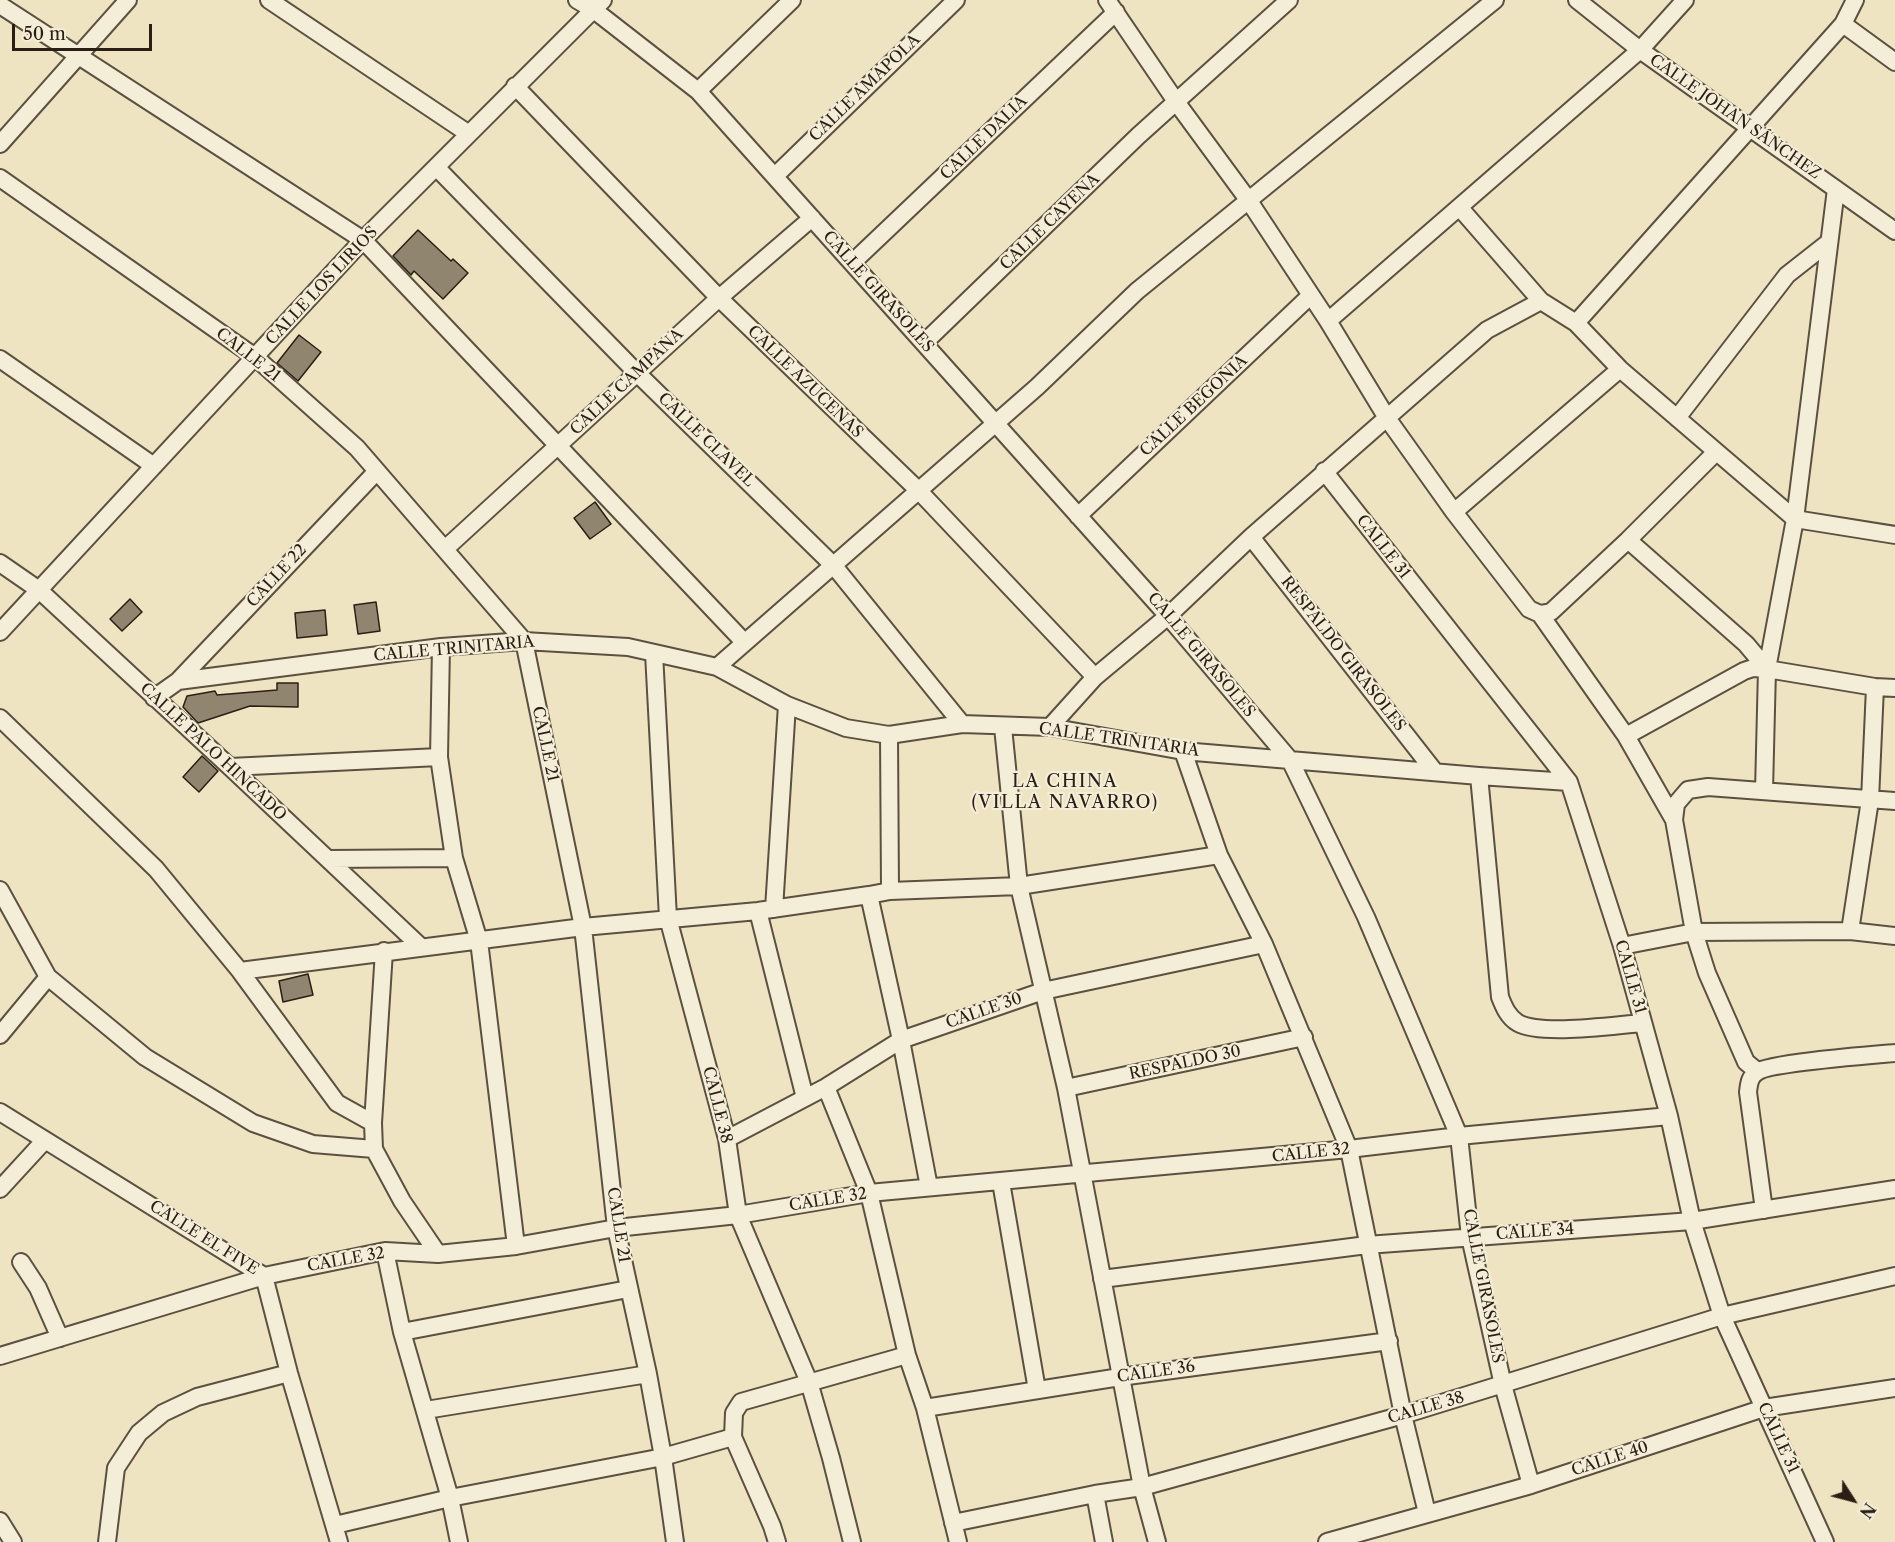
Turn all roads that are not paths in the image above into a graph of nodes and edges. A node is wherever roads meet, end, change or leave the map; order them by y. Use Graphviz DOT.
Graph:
graph roads {
  1 [pos="128,0"];
  2 [pos="269,0"];
  3 [pos="577,0"];
  4 [pos="792,0"];
  5 [pos="956,0"];
  6 [pos="1289,0"];
  7 [pos="1495,0"];
  8 [pos="1577,0"];
  9 [pos="1685,0"];
  10 [pos="1855,0"];
  11 [pos="1110,3"];
  12 [pos="0,4"];
  13 [pos="598,5"];
  14 [pos="1843,24"];
  15 [pos="1640,50"];
  16 [pos="79,55"];
  17 [pos="1895,62"];
  18 [pos="515,87"];
  19 [pos="698,91"];
  20 [pos="1177,103"];
  21 [pos="1750,128"];
  22 [pos="469,134"];
  23 [pos="0,144"];
  24 [pos="436,167"];
  25 [pos="774,176"];
  26 [pos="0,178"];
  27 [pos="1836,189"];
  28 [pos="1249,201"];
  29 [pos="1460,208"];
  30 [pos="812,218"];
  31 [pos="1895,231"];
  32 [pos="363,240"];
  33 [pos="1830,243"];
  34 [pos="852,263"];
  35 [pos="1311,296"];
  36 [pos="719,298"];
  37 [pos="1541,301"];
  38 [pos="1328,321"];
  39 [pos="1576,323"];
  40 [pos="924,343"];
  41 [pos="255,357"];
  42 [pos="0,359"];
  43 [pos="1620,369"];
  44 [pos="637,373"];
  45 [pos="1387,418"];
  46 [pos="1677,418"];
  47 [pos="996,423"];
  48 [pos="558,447"];
  49 [pos="1716,452"];
  50 [pos="154,466"];
  51 [pos="377,471"];
  52 [pos="1324,471"];
  53 [pos="919,492"];
  54 [pos="1454,512"];
  55 [pos="1078,516"];
  56 [pos="1795,519"];
  57 [pos="1895,536"];
  58 [pos="1251,537"];
  59 [pos="1628,540"];
  60 [pos="445,549"];
  61 [pos="0,563"];
  62 [pos="834,566"];
  63 [pos="39,590"];
  64 [pos="1540,614"];
  65 [pos="1168,616"];
  66 [pos="0,632"];
  67 [pos="524,641"];
  68 [pos="744,642"];
  69 [pos="441,647"];
  70 [pos="654,652"];
  71 [pos="717,668"];
  72 [pos="1767,669"];
  73 [pos="1095,677"];
  74 [pos="178,681"];
  75 [pos="1875,687"];
  76 [pos="1895,688"];
  77 [pos="154,698"];
  78 [pos="787,705"];
  79 [pos="0,718"];
  80 [pos="962,724"];
  81 [pos="1003,727"];
  82 [pos="1050,727"];
  83 [pos="889,735"];
  84 [pos="1626,736"];
  85 [pos="1183,751"];
  86 [pos="440,757"];
  87 [pos="1290,760"];
  88 [pos="230,767"];
  89 [pos="1435,772"];
  90 [pos="1479,776"];
  91 [pos="1569,782"];
  92 [pos="1764,791"];
  93 [pos="1870,801"];
  94 [pos="1895,801"];
  95 [pos="1674,820"];
  96 [pos="1219,855"];
  97 [pos="454,858"];
  98 [pos="329,859"];
  99 [pos="1020,886"];
  100 [pos="0,890"];
  101 [pos="890,891"];
  102 [pos="869,895"];
  103 [pos="766,910"];
  104 [pos="668,918"];
  105 [pos="582,927"];
  106 [pos="1850,931"];
  107 [pos="1694,932"];
  108 [pos="1895,936"];
  109 [pos="479,941"];
  110 [pos="1264,944"];
  111 [pos="1622,946"];
  112 [pos="421,947"];
  113 [pos="384,951"];
  114 [pos="240,971"];
  115 [pos="48,977"];
  116 [pos="1044,991"];
  117 [pos="1643,1023"];
  118 [pos="0,1035"];
  119 [pos="1304,1037"];
  120 [pos="901,1040"];
  121 [pos="1895,1053"];
  122 [pos="1757,1071"];
  123 [pos="826,1087"];
  124 [pos="1066,1088"];
  125 [pos="805,1098"];
  126 [pos="0,1112"];
  127 [pos="1669,1116"];
  128 [pos="373,1124"];
  129 [pos="1459,1136"];
  130 [pos="727,1139"];
  131 [pos="45,1140"];
  132 [pos="374,1149"];
  133 [pos="1349,1149"];
  134 [pos="1082,1175"];
  135 [pos="1001,1182"];
  136 [pos="929,1186"];
  137 [pos="1895,1189"];
  138 [pos="0,1190"];
  139 [pos="869,1193"];
  140 [pos="1764,1210"];
  141 [pos="738,1215"];
  142 [pos="1692,1221"];
  143 [pos="616,1228"];
  144 [pos="1470,1237"];
  145 [pos="1367,1245"];
  146 [pos="516,1246"];
  147 [pos="385,1251"];
  148 [pos="438,1254"];
  149 [pos="21,1262"];
  150 [pos="264,1276"];
  151 [pos="1895,1276"];
  152 [pos="1102,1279"];
  153 [pos="628,1289"];
  154 [pos="1722,1316"];
  155 [pos="402,1332"];
  156 [pos="60,1338"];
  157 [pos="1389,1341"];
  158 [pos="907,1355"];
  159 [pos="0,1356"];
  160 [pos="290,1373"];
  161 [pos="648,1374"];
  162 [pos="1120,1377"];
  163 [pos="809,1382"];
  164 [pos="1503,1385"];
  165 [pos="1895,1388"];
  166 [pos="1037,1390"];
  167 [pos="925,1408"];
  168 [pos="1764,1408"];
  169 [pos="426,1410"];
  170 [pos="1403,1414"];
  171 [pos="734,1437"];
  172 [pos="663,1457"];
  173 [pos="1531,1485"];
  174 [pos="1142,1487"];
  175 [pos="1095,1494"];
  176 [pos="450,1498"];
  177 [pos="1427,1513"];
  178 [pos="0,1521"];
  179 [pos="953,1523"];
  180 [pos="335,1525"];
  181 [pos="13,1542"];
  182 [pos="107,1542"];
  183 [pos="339,1542"];
  184 [pos="459,1542"];
  185 [pos="675,1542"];
  186 [pos="777,1542"];
  187 [pos="852,1542"];
  188 [pos="958,1542"];
  189 [pos="1104,1542"];
  190 [pos="1157,1542"];
  191 [pos="1327,1542"];
  192 [pos="1825,1542"];
  1 -- 16 [label="street"];
  2 -- 22 [label="street"];
  3 -- 13 [label="street, CALLE GIRASOLES"];
  4 -- 19 [label="street"];
  5 -- 25 [label="street, CALLE AMAPOLA"];
  6 -- 20 [label="street, CALLE CAYENA"];
  7 -- 28 [label="street"];
  8 -- 15 [label="street, CALLE JOHAN SÁNCHEZ"];
  9 -- 15 [label="street"];
  10 -- 14 [label="street"];
  11 -- 20 [label="street"];
  11 -- 34 [label="street, CALLE DALIA"];
  12 -- 16 [label="street"];
  13 -- 18 [label="street, CALLE LOS LIRIOS"];
  13 -- 19 [label="street, CALLE GIRASOLES"];
  14 -- 17 [label="street"];
  14 -- 21 [label="street"];
  15 -- 21 [label="street, CALLE JOHAN SÁNCHEZ"];
  15 -- 29 [label="street"];
  16 -- 23 [label="street"];
  16 -- 32 [label="street"];
  18 -- 22 [label="street, CALLE LOS LIRIOS"];
  18 -- 36 [label="street, CALLE AZUCENAS"];
  19 -- 25 [label="street, CALLE GIRASOLES"];
  20 -- 28 [label="street"];
  20 -- 40 [label="street, CALLE CAYENA"];
  21 -- 27 [label="street, CALLE JOHAN SÁNCHEZ"];
  21 -- 39 [label="street"];
  22 -- 24 [label="street, CALLE LOS LIRIOS"];
  24 -- 32 [label="street, CALLE LOS LIRIOS"];
  24 -- 44 [label="street, CALLE CLAVEL"];
  25 -- 30 [label="street, CALLE GIRASOLES"];
  26 -- 41 [label="street, CALLE 21"];
  27 -- 31 [label="street, CALLE JOHAN SÁNCHEZ"];
  27 -- 33 [label="street"];
  28 -- 35 [label="street"];
  28 -- 47 [label="street"];
  29 -- 37 [label="street"];
  29 -- 38 [label="street"];
  30 -- 34 [label="street, CALLE GIRASOLES"];
  30 -- 36 [label="street, CALLE CAMPANA"];
  32 -- 41 [label="street, CALLE LOS LIRIOS"];
  32 -- 48 [label="street"];
  33 -- 46 [label="street"];
  33 -- 56 [label="street"];
  34 -- 40 [label="street, CALLE GIRASOLES"];
  35 -- 38 [label="street"];
  35 -- 55 [label="street, CALLE BEGONIA"];
  36 -- 44 [label="street, CALLE CAMPANA"];
  36 -- 53 [label="street, CALLE AZUCENAS"];
  37 -- 39 [label="street"];
  37 -- 45 [label="street"];
  38 -- 45 [label="street"];
  39 -- 43 [label="street"];
  40 -- 47 [label="street, CALLE GIRASOLES"];
  41 -- 50 [label="street, CALLE LOS LIRIOS"];
  41 -- 51 [label="street, CALLE 21"];
  42 -- 50 [label="street"];
  43 -- 46 [label="street"];
  43 -- 54 [label="street"];
  44 -- 48 [label="street, CALLE CAMPANA"];
  44 -- 62 [label="street, CALLE CLAVEL"];
  45 -- 52 [label="street"];
  45 -- 54 [label="street"];
  46 -- 49 [label="street"];
  47 -- 53 [label="street"];
  47 -- 55 [label="street, CALLE GIRASOLES"];
  48 -- 60 [label="street, CALLE CAMPANA"];
  48 -- 68 [label="street"];
  49 -- 56 [label="street"];
  49 -- 59 [label="street"];
  50 -- 63 [label="street, CALLE LOS LIRIOS"];
  51 -- 60 [label="street, CALLE 21"];
  51 -- 74 [label="street, CALLE 22"];
  52 -- 58 [label="street"];
  52 -- 91 [label="street, CALLE 31"];
  53 -- 62 [label="street"];
  53 -- 73 [label="street, CALLE AZUCENAS"];
  54 -- 64 [label="street"];
  55 -- 65 [label="street, CALLE GIRASOLES"];
  56 -- 57 [label="street"];
  56 -- 72 [label="street"];
  58 -- 65 [label="street"];
  58 -- 89 [label="street, RESPALDO GIRASOLES"];
  59 -- 64 [label="street"];
  59 -- 72 [label="street"];
  60 -- 67 [label="street, CALLE 21"];
  61 -- 63 [label="street, CALLE PALO HINCADO"];
  62 -- 68 [label="street"];
  62 -- 80 [label="street, CALLE CLAVEL"];
  63 -- 66 [label="street, CALLE LOS LIRIOS"];
  63 -- 77 [label="street, CALLE PALO HINCADO"];
  64 -- 84 [label="street"];
  65 -- 73 [label="street"];
  65 -- 87 [label="street, CALLE GIRASOLES"];
  67 -- 69 [label="street, CALLE TRINITARIA"];
  67 -- 70 [label="street, CALLE TRINITARIA"];
  67 -- 105 [label="street, CALLE 21"];
  68 -- 71 [label="street"];
  69 -- 74 [label="street, CALLE TRINITARIA"];
  69 -- 86 [label="street"];
  70 -- 71 [label="street, CALLE TRINITARIA"];
  70 -- 104 [label="street, CALLE 38"];
  71 -- 78 [label="street, CALLE TRINITARIA"];
  72 -- 75 [label="street"];
  72 -- 84 [label="street"];
  72 -- 92 [label="street"];
  73 -- 82 [label="street"];
  74 -- 77 [label="street, CALLE TRINITARIA"];
  75 -- 76 [label="street"];
  75 -- 93 [label="street"];
  77 -- 88 [label="street, CALLE PALO HINCADO"];
  78 -- 83 [label="street, CALLE TRINITARIA"];
  78 -- 103 [label="street"];
  79 -- 114 [label="street"];
  80 -- 81 [label="street, CALLE TRINITARIA"];
  80 -- 83 [label="street, CALLE TRINITARIA"];
  81 -- 82 [label="street, CALLE TRINITARIA"];
  81 -- 99 [label="street"];
  82 -- 85 [label="street, CALLE TRINITARIA"];
  83 -- 101 [label="street"];
  84 -- 95 [label="street"];
  85 -- 87 [label="street, CALLE TRINITARIA"];
  85 -- 96 [label="street"];
  86 -- 88 [label="street"];
  86 -- 97 [label="street"];
  87 -- 89 [label="street, CALLE TRINITARIA"];
  87 -- 129 [label="street, CALLE GIRASOLES"];
  88 -- 98 [label="street, CALLE PALO HINCADO"];
  89 -- 90 [label="street, CALLE TRINITARIA"];
  90 -- 91 [label="street, CALLE TRINITARIA"];
  90 -- 117 [label="street"];
  91 -- 111 [label="street, CALLE 31"];
  92 -- 93 [label="street"];
  92 -- 95 [label="street"];
  93 -- 94 [label="street"];
  93 -- 106 [label="street"];
  95 -- 107 [label="street"];
  96 -- 99 [label="street"];
  96 -- 110 [label="street"];
  97 -- 98 [label="street"];
  97 -- 109 [label="street"];
  98 -- 112 [label="street, CALLE PALO HINCADO"];
  99 -- 101 [label="street"];
  99 -- 116 [label="street"];
  100 -- 115 [label="street"];
  101 -- 102 [label="street"];
  102 -- 103 [label="street"];
  102 -- 120 [label="street"];
  103 -- 104 [label="street"];
  103 -- 125 [label="street"];
  104 -- 105 [label="street"];
  104 -- 130 [label="street, CALLE 38"];
  105 -- 109 [label="street"];
  105 -- 143 [label="street, CALLE 21"];
  106 -- 107 [label="street"];
  106 -- 108 [label="street"];
  107 -- 111 [label="street"];
  107 -- 122 [label="street"];
  109 -- 112 [label="street"];
  109 -- 146 [label="street"];
  110 -- 116 [label="street, CALLE 30"];
  110 -- 119 [label="street"];
  111 -- 117 [label="street, CALLE 31"];
  112 -- 113 [label="street"];
  113 -- 114 [label="street"];
  113 -- 128 [label="street"];
  114 -- 128 [label="street"];
  115 -- 118 [label="street"];
  115 -- 132 [label="street"];
  116 -- 120 [label="street, CALLE 30"];
  116 -- 124 [label="street"];
  117 -- 127 [label="street, CALLE 31"];
  119 -- 124 [label="street, RESPALDO 30"];
  119 -- 133 [label="street"];
  120 -- 123 [label="street, CALLE 30"];
  120 -- 136 [label="street"];
  121 -- 122 [label="street"];
  122 -- 140 [label="street"];
  123 -- 125 [label="street, CALLE 30"];
  123 -- 139 [label="street"];
  124 -- 134 [label="street"];
  125 -- 130 [label="street, CALLE 30"];
  126 -- 131 [label="street, CALLE EL FIVE"];
  127 -- 129 [label="street, CALLE 32"];
  127 -- 142 [label="street, CALLE 31"];
  128 -- 132 [label="street"];
  129 -- 133 [label="street, CALLE 32"];
  129 -- 144 [label="street, CALLE GIRASOLES"];
  130 -- 141 [label="street, CALLE 38"];
  131 -- 138 [label="street"];
  131 -- 150 [label="street, CALLE EL FIVE"];
  132 -- 148 [label="street"];
  133 -- 134 [label="street, CALLE 32"];
  133 -- 145 [label="street"];
  134 -- 135 [label="street, CALLE 32"];
  134 -- 152 [label="street"];
  135 -- 136 [label="street, CALLE 32"];
  135 -- 166 [label="street"];
  136 -- 139 [label="street, CALLE 32"];
  137 -- 140 [label="street, CALLE 34"];
  139 -- 141 [label="street, CALLE 32"];
  139 -- 158 [label="street"];
  140 -- 142 [label="street, CALLE 34"];
  141 -- 143 [label="street, CALLE 32"];
  141 -- 163 [label="street, CALLE 38"];
  142 -- 144 [label="street, CALLE 34"];
  142 -- 154 [label="street, CALLE 31"];
  143 -- 146 [label="street, CALLE 32"];
  143 -- 153 [label="street, CALLE 21"];
  144 -- 145 [label="street, CALLE 34"];
  144 -- 164 [label="street, CALLE GIRASOLES"];
  145 -- 152 [label="street, CALLE 34"];
  145 -- 157 [label="street"];
  146 -- 148 [label="street, CALLE 32"];
  147 -- 148 [label="street, CALLE 32"];
  147 -- 150 [label="street, CALLE 32"];
  147 -- 155 [label="street"];
  149 -- 156 [label="street"];
  150 -- 156 [label="street, CALLE 32"];
  150 -- 160 [label="street, CALLE EL FIVE"];
  151 -- 154 [label="street, CALLE 38"];
  152 -- 162 [label="street"];
  153 -- 155 [label="street"];
  153 -- 161 [label="street, CALLE 21"];
  154 -- 164 [label="street, CALLE 38"];
  154 -- 168 [label="street, CALLE 31"];
  155 -- 169 [label="street"];
  156 -- 159 [label="street, CALLE 32"];
  157 -- 162 [label="street, CALLE 36"];
  157 -- 170 [label="street"];
  158 -- 163 [label="street"];
  158 -- 167 [label="street"];
  160 -- 180 [label="street, CALLE EL FIVE"];
  160 -- 182 [label="street"];
  161 -- 169 [label="street"];
  161 -- 172 [label="street, CALLE 21"];
  162 -- 166 [label="street, CALLE 36"];
  162 -- 174 [label="street"];
  163 -- 171 [label="street"];
  163 -- 187 [label="street, CALLE 38"];
  164 -- 170 [label="street, CALLE 38"];
  164 -- 173 [label="street, CALLE GIRASOLES"];
  165 -- 168 [label="street, CALLE 40"];
  166 -- 167 [label="street, CALLE 36"];
  167 -- 179 [label="street"];
  168 -- 173 [label="street, CALLE 40"];
  168 -- 192 [label="street, CALLE 31"];
  169 -- 176 [label="street"];
  170 -- 174 [label="street, CALLE 38"];
  170 -- 177 [label="street"];
  171 -- 172 [label="street"];
  171 -- 186 [label="street"];
  172 -- 176 [label="street"];
  172 -- 185 [label="street, CALLE 21"];
  173 -- 177 [label="street, CALLE 40"];
  174 -- 175 [label="street, CALLE 38"];
  174 -- 190 [label="street"];
  175 -- 179 [label="street, CALLE 38"];
  175 -- 189 [label="street"];
  176 -- 180 [label="street"];
  176 -- 184 [label="street"];
  177 -- 191 [label="street, CALLE 40"];
  178 -- 181 [label="street"];
  179 -- 188 [label="street"];
  180 -- 183 [label="street, CALLE EL FIVE"];
}
